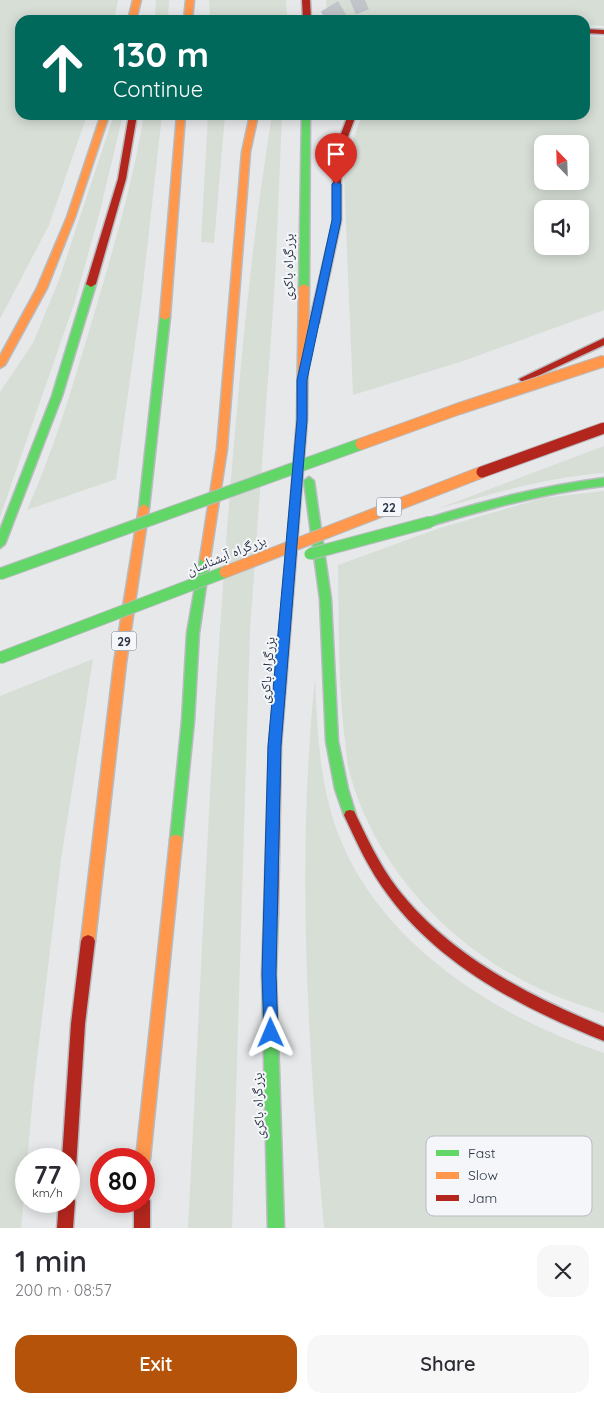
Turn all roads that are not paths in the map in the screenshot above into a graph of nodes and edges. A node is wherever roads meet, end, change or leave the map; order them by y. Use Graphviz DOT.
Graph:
graph roads {
  1 [pos="137,0"];
  2 [pos="142,0"];
  3 [pos="190,0"];
  4 [pos="306,0"];
  5 [pos="133,15"];
  6 [pos="141,15"];
  7 [pos="188,15"];
  8 [pos="307,15"];
  9 [pos="590,31"];
  10 [pos="604,32"];
  11 [pos="103,120"];
  12 [pos="132,120"];
  13 [pos="181,120"];
  14 [pos="253,120"];
  15 [pos="306,120"];
  16 [pos="350,120"];
  17 [pos="604,341"];
  18 [pos="604,361"];
  19 [pos="0,365"];
  20 [pos="302,380"];
  21 [pos="458,409"];
  22 [pos="604,428"];
  23 [pos="301,431"];
  24 [pos="604,482"];
  25 [pos="0,544"];
  26 [pos="0,574"];
  27 [pos="176,591"];
  28 [pos="0,658"];
  29 [pos="604,1034"];
  30 [pos="70,1148"];
  31 [pos="144,1148"];
  32 [pos="66,1213"];
  33 [pos="142,1213"];
  34 [pos="65,1228"];
  35 [pos="142,1228"];
  36 [pos="276,1228"];
  1 -- 5 [label="highway"];
  2 -- 6 [label="highway"];
  3 -- 7 [label="highway"];
  4 -- 8 [label="highway"];
  9 -- 10 [label="highway"];
  11 -- 19 [label="highway"];
  12 -- 25 [label="highway"];
  13 -- 30 [label="highway, 29"];
  14 -- 31 [label="highway"];
  15 -- 20 [label="highway, بزرگراه باکری"];
  16 -- 20 [label="highway"];
  17 -- 21 [label="highway"];
  18 -- 21 [label="highway, bridge"];
  20 -- 23 [label="highway, بزرگراه باکری"];
  21 -- 26 [label="highway, bridge"];
  22 -- 27 [label="highway, بزرگراه آبشناسان / 22, bridge"];
  23 -- 29 [label="highway"];
  23 -- 36 [label="highway, بزرگراه باکری"];
  24 -- 27 [label="highway, bridge"];
  27 -- 28 [label="highway, بزرگراه آبشناسان / 22, bridge"];
  32 -- 34 [label="highway"];
  33 -- 35 [label="highway"];
}
